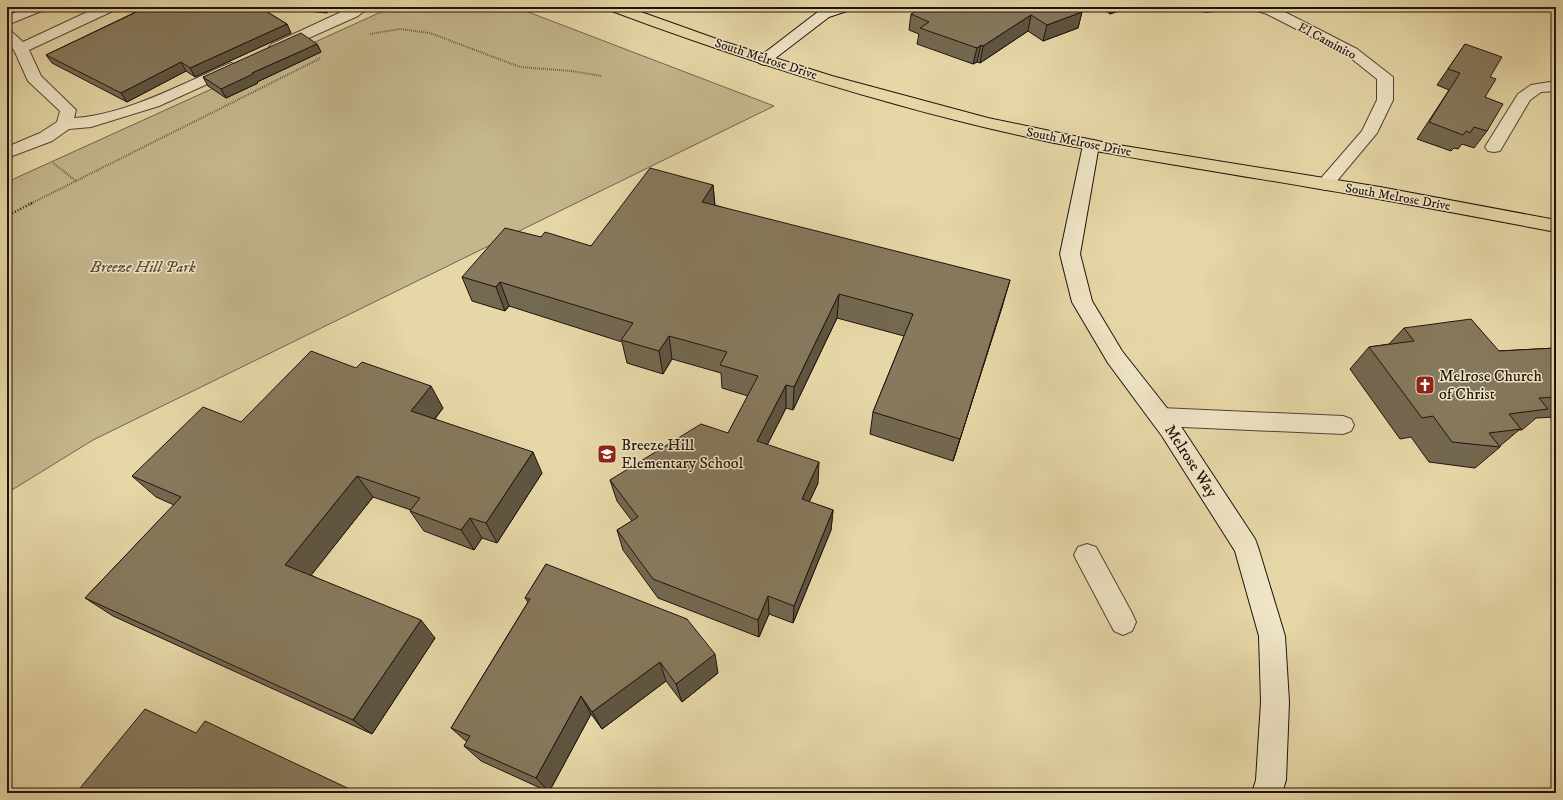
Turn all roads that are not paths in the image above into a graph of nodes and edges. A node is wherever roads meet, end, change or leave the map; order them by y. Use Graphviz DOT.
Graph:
graph roads {
  1 [pos="39,7"];
  2 [pos="110,7"];
  3 [pos="362,7"];
  4 [pos="614,7"];
  5 [pos="845,7"];
  6 [pos="1259,7"];
  7 [pos="7,21"];
  8 [pos="7,35"];
  9 [pos="21,48"];
  10 [pos="265,49"];
  11 [pos="224,55"];
  12 [pos="764,60"];
  13 [pos="244,62"];
  14 [pos="1556,86"];
  15 [pos="153,103"];
  16 [pos="64,124"];
  17 [pos="1091,145"];
  18 [pos="1494,147"];
  19 [pos="7,153"];
  20 [pos="1325,184"];
  21 [pos="1556,226"];
  22 [pos="1161,417"];
  23 [pos="1343,425"];
  24 [pos="1087,555"];
  25 [pos="1123,622"];
  26 [pos="1267,793"];
  1 -- 7 [label="street"];
  2 -- 9 [label="street"];
  3 -- 10 [label="street"];
  4 -- 12 [label="main road, South Melrose Drive"];
  5 -- 12 [label="street"];
  6 -- 20 [label="street, El Caminito"];
  8 -- 9 [label="street"];
  9 -- 16 [label="street"];
  11 -- 15 [label="street"];
  12 -- 17 [label="main road, South Melrose Drive"];
  13 -- 15 [label="street"];
  14 -- 18 [label="street"];
  15 -- 16 [label="street"];
  16 -- 19 [label="street"];
  17 -- 20 [label="main road, South Melrose Drive"];
  17 -- 22 [label="street, Melrose Way"];
  20 -- 21 [label="main road, South Melrose Drive"];
  22 -- 23 [label="street"];
  22 -- 26 [label="street, Melrose Way"];
  24 -- 25 [label="street"];
}
